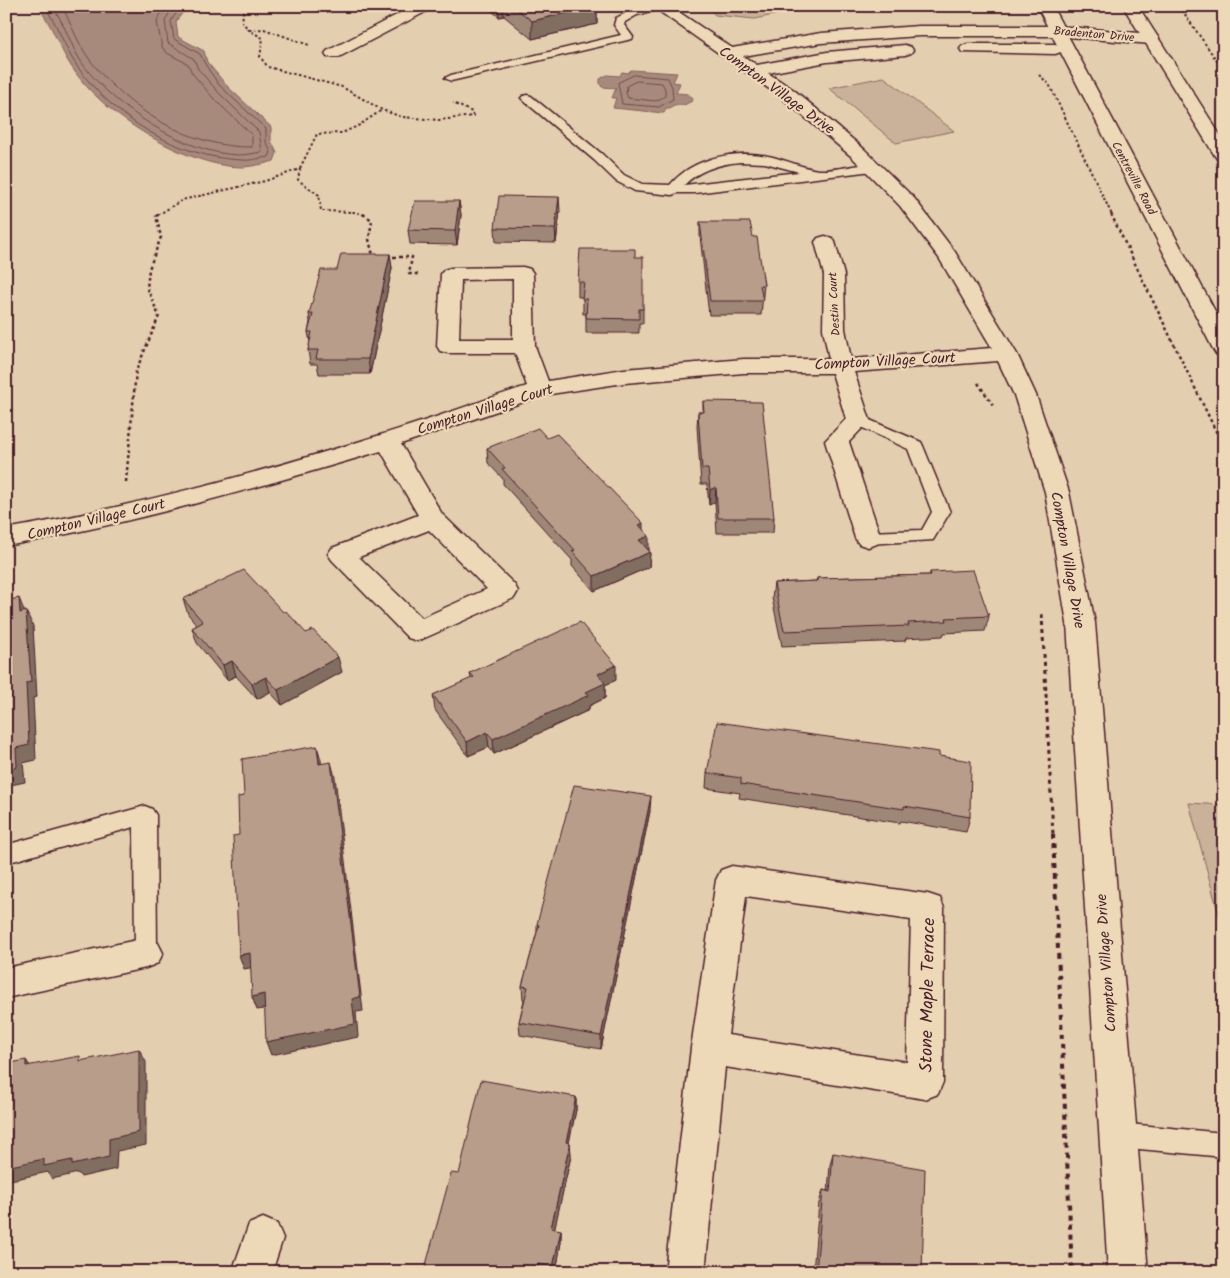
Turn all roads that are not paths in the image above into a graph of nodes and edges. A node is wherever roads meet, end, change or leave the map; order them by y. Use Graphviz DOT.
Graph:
graph roads {
  1 [pos="426,6"];
  2 [pos="1044,6"];
  3 [pos="1130,6"];
  4 [pos="659,7"];
  5 [pos="1056,31"];
  6 [pos="1151,39"];
  7 [pos="916,49"];
  8 [pos="955,49"];
  9 [pos="1066,49"];
  10 [pos="333,54"];
  11 [pos="728,54"];
  12 [pos="753,71"];
  13 [pos="451,78"];
  14 [pos="527,98"];
  15 [pos="1224,156"];
  16 [pos="872,166"];
  17 [pos="821,174"];
  18 [pos="672,190"];
  19 [pos="825,242"];
  20 [pos="524,346"];
  21 [pos="1224,349"];
  22 [pos="1006,354"];
  23 [pos="841,366"];
  24 [pos="540,390"];
  25 [pos="858,420"];
  26 [pos="387,441"];
  27 [pos="434,519"];
  28 [pos="6,538"];
  29 [pos="868,538"];
  30 [pos="6,854"];
  31 [pos="146,953"];
  32 [pos="6,983"];
  33 [pos="709,1048"];
  34 [pos="1118,1135"];
  35 [pos="1224,1145"];
  36 [pos="685,1272"];
  37 [pos="1128,1272"];
  1 -- 10 [label="main road"];
  2 -- 5 [label="main road, Centreville Road"];
  3 -- 6 [label="main road"];
  4 -- 11 [label="main road, Compton Village Drive"];
  4 -- 13 [label="lane"];
  5 -- 6 [label="main road, Bradenton Drive"];
  5 -- 9 [label="main road, Centreville Road"];
  5 -- 11 [label="main road, Bradenton Drive"];
  6 -- 9 [label="main road, Bradenton Drive"];
  6 -- 15 [label="main road"];
  7 -- 12 [label="main road"];
  8 -- 9 [label="main road, Bradenton Drive"];
  9 -- 21 [label="main road, Centreville Road"];
  11 -- 12 [label="main road, Compton Village Drive"];
  12 -- 16 [label="main road, Compton Village Drive"];
  14 -- 18 [label="lane"];
  16 -- 17 [label="lane"];
  16 -- 22 [label="main road, Compton Village Drive"];
  17 -- 18 [label="lane"];
  17 -- 18 [label="lane"];
  19 -- 23 [label="main road, Destin Court"];
  20 -- 20 [label="main road"];
  20 -- 24 [label="main road"];
  22 -- 23 [label="main road, Compton Village Court"];
  22 -- 34 [label="main road, Compton Village Drive"];
  23 -- 24 [label="main road, Compton Village Court"];
  23 -- 25 [label="main road, Destin Court"];
  24 -- 26 [label="main road, Compton Village Court"];
  25 -- 29 [label="main road"];
  25 -- 29 [label="lane"];
  26 -- 27 [label="main road"];
  26 -- 28 [label="main road, Compton Village Court"];
  27 -- 27 [label="main road"];
  30 -- 31 [label="lane"];
  31 -- 32 [label="main road"];
  33 -- 33 [label="main road, Stone Maple Terrace"];
  33 -- 36 [label="main road, Stone Maple Terrace"];
  34 -- 35 [label="lane"];
  34 -- 37 [label="main road, Compton Village Drive"];
}
